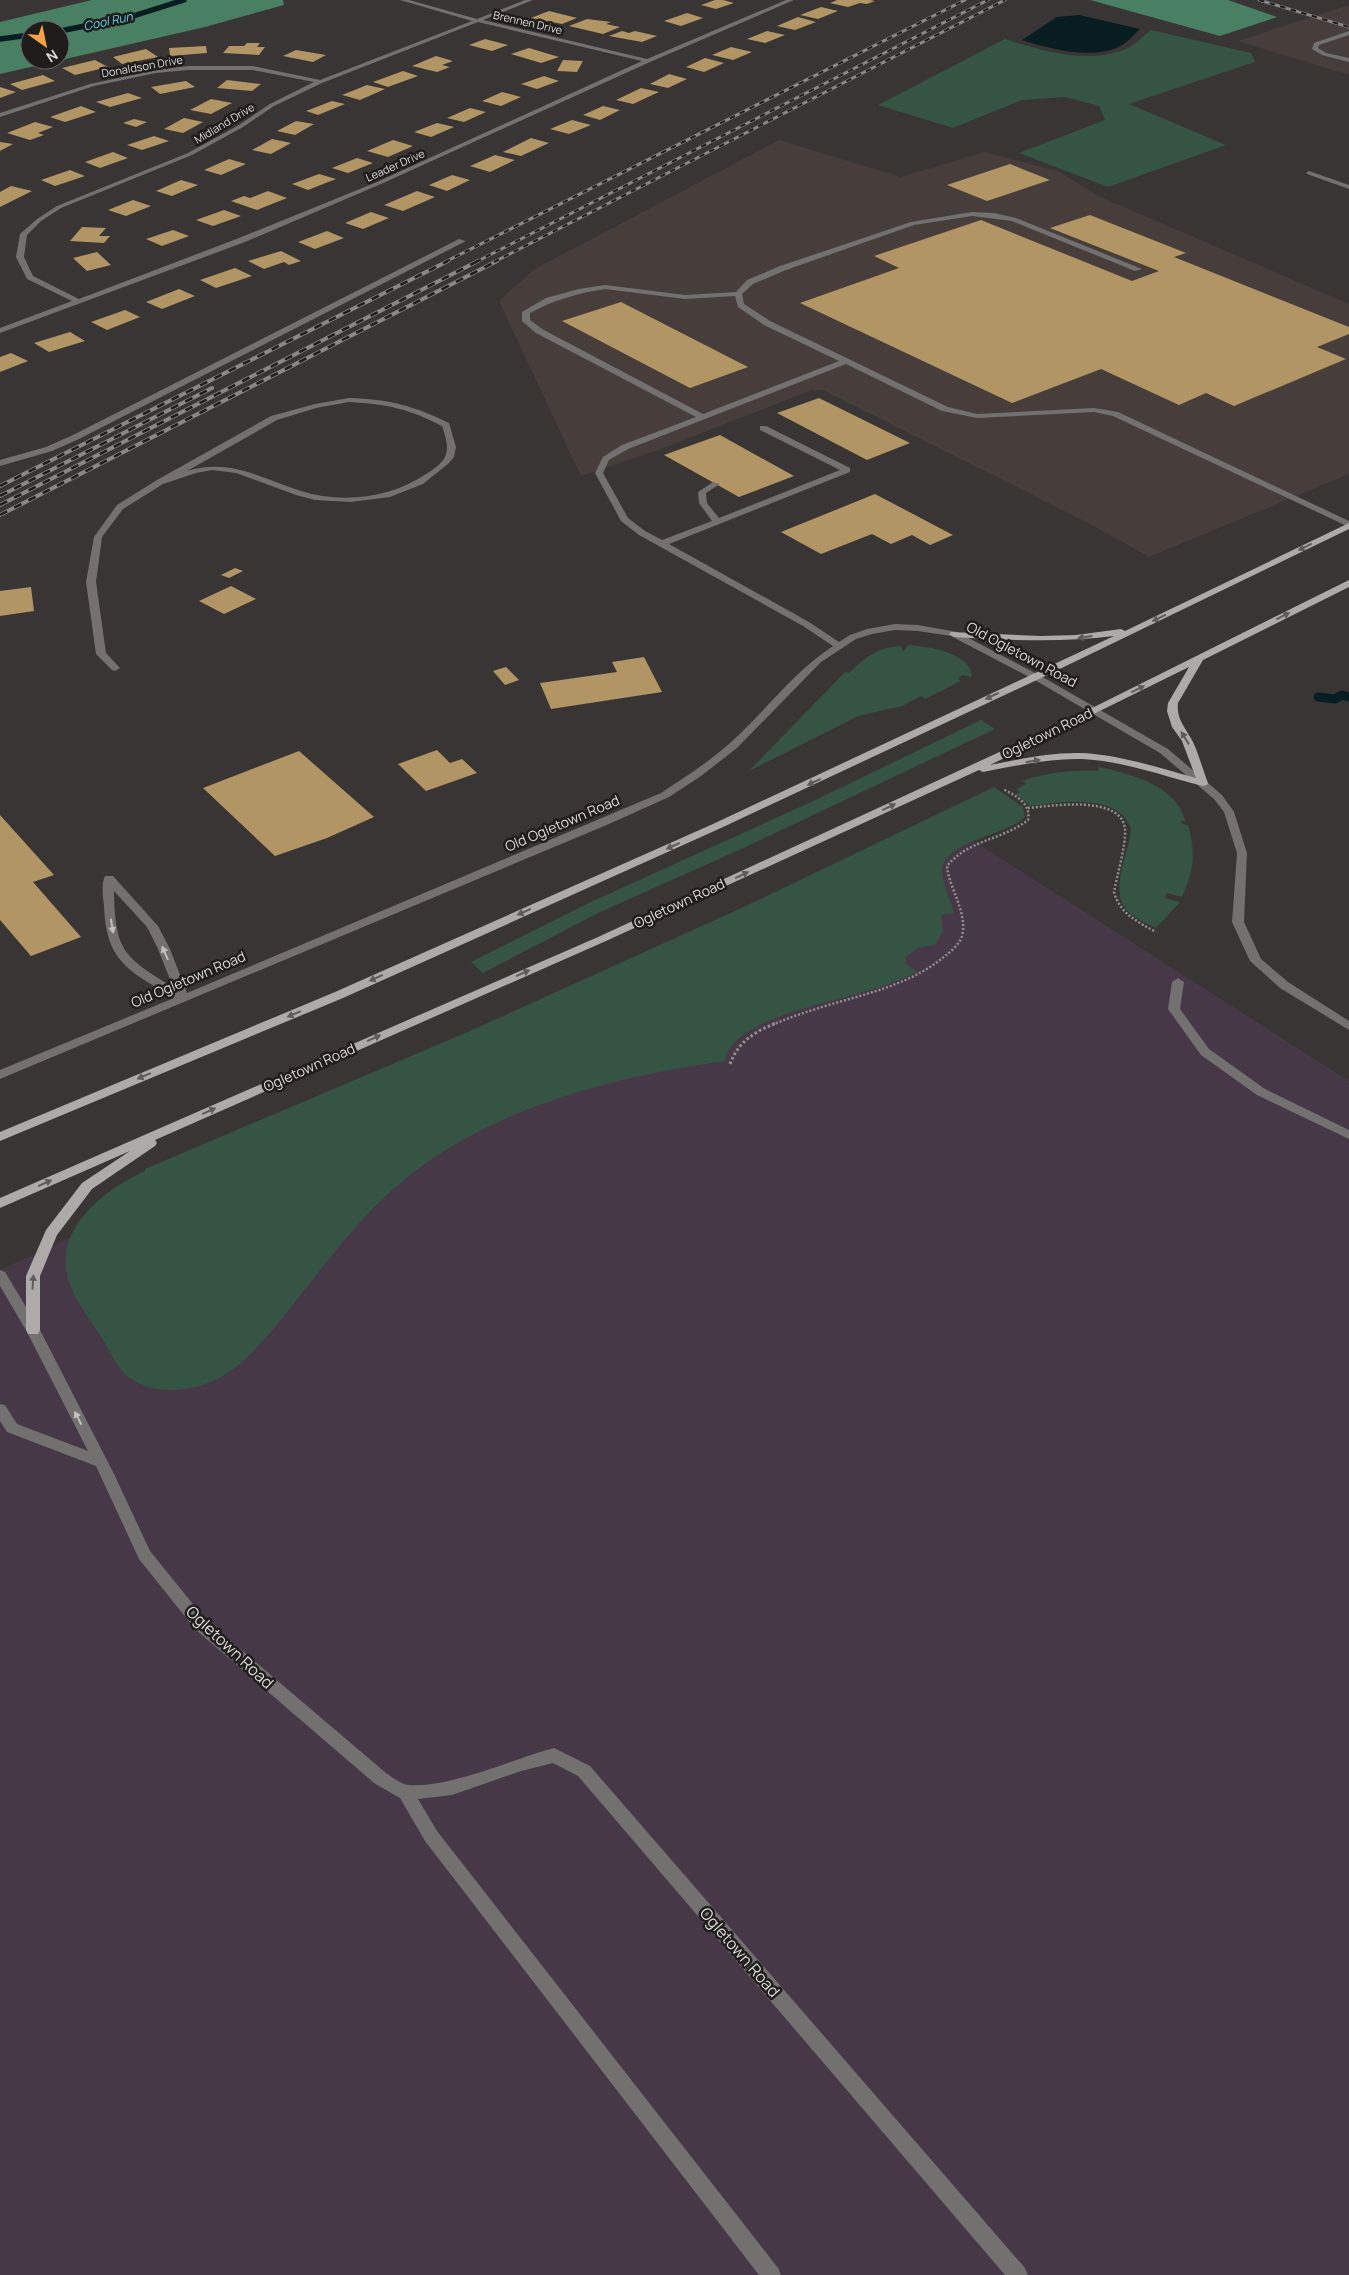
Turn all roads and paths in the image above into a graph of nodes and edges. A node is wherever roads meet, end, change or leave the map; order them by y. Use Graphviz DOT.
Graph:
graph roads {
  1 [pos="403,0"];
  2 [pos="530,0"];
  3 [pos="791,0"];
  4 [pos="475,20"];
  5 [pos="1349,33"];
  6 [pos="1349,60"];
  7 [pos="648,61"];
  8 [pos="320,82"];
  9 [pos="0,115"];
  10 [pos="1309,173"];
  11 [pos="1349,187"];
  12 [pos="462,241"];
  13 [pos="1138,269"];
  14 [pos="738,294"];
  15 [pos="77,301"];
  16 [pos="0,331"];
  17 [pos="846,361"];
  18 [pos="703,417"];
  19 [pos="763,428"];
  20 [pos="0,462"];
  21 [pos="160,482"];
  22 [pos="716,484"];
  23 [pos="718,522"];
  24 [pos="1349,525"];
  25 [pos="661,544"];
  26 [pos="1349,583"];
  27 [pos="1133,630"];
  28 [pos="954,634"];
  29 [pos="839,646"];
  30 [pos="1199,658"];
  31 [pos="115,668"];
  32 [pos="1036,677"];
  33 [pos="1094,710"];
  34 [pos="968,771"];
  35 [pos="1203,783"];
  36 [pos="1001,787"];
  37 [pos="1028,808"];
  38 [pos="1156,932"];
  39 [pos="1178,982"];
  40 [pos="183,998"];
  41 [pos="1349,1026"];
  42 [pos="730,1064"];
  43 [pos="0,1075"];
  44 [pos="182,1123"];
  45 [pos="1349,1135"];
  46 [pos="0,1137"];
  47 [pos="0,1203"];
  48 [pos="0,1275"];
  49 [pos="33,1330"];
  50 [pos="0,1409"];
  51 [pos="100,1462"];
  52 [pos="406,1793"];
  53 [pos="771,2275"];
  54 [pos="1018,2275"];
  1 -- 4 [label="street, Brennen Drive"];
  2 -- 4 [label="street, Midland Drive"];
  3 -- 7 [label="street, Leader Drive"];
  4 -- 7 [label="street, Brennen Drive"];
  4 -- 8 [label="street, Midland Drive"];
  5 -- 6 [label="street"];
  7 -- 15 [label="street, Leader Drive"];
  8 -- 9 [label="street, Donaldson Drive"];
  8 -- 15 [label="street, Midland Drive"];
  10 -- 11 [label="street"];
  12 -- 20 [label="street"];
  13 -- 14 [label="street"];
  14 -- 17 [label="street"];
  14 -- 18 [label="street"];
  15 -- 16 [label="street, Leader Drive"];
  17 -- 18 [label="street"];
  17 -- 24 [label="street"];
  18 -- 25 [label="street"];
  19 -- 23 [label="street"];
  21 -- 21 [label="street"];
  21 -- 31 [label="street"];
  22 -- 23 [label="street"];
  23 -- 25 [label="street"];
  24 -- 27 [label="main road, one-way"];
  25 -- 29 [label="street"];
  30 -- 26 [label="main road, Ogletown Road, one-way"];
  27 -- 28 [label="main road, one-way"];
  27 -- 32 [label="main road"];
  28 -- 29 [label="street, Old Ogletown Road"];
  28 -- 32 [label="street, Old Ogletown Road"];
  29 -- 40 [label="street, Old Ogletown Road"];
  33 -- 30 [label="main road, Ogletown Road, one-way"];
  35 -- 30 [label="main road, one-way"];
  32 -- 33 [label="street, Old Ogletown Road"];
  32 -- 46 [label="main road, one-way"];
  33 -- 34 [label="main road, Ogletown Road"];
  33 -- 35 [label="street, Old Ogletown Road"];
  34 -- 35 [label="main road, one-way"];
  44 -- 34 [label="main road, Ogletown Road, one-way"];
  35 -- 41 [label="street, Old Ogletown Road"];
  36 -- 37 [label="path"];
  37 -- 38 [label="path"];
  37 -- 42 [label="path"];
  39 -- 45 [label="street"];
  40 -- 40 [label="street, one-way"];
  40 -- 43 [label="street, Old Ogletown Road"];
  47 -- 44 [label="main road, Ogletown Road, one-way"];
  49 -- 44 [label="main road, one-way"];
  48 -- 49 [label="street, Ogletown Road"];
  51 -- 49 [label="street, Ogletown Road, one-way"];
  50 -- 51 [label="street"];
  51 -- 52 [label="street, Ogletown Road"];
  52 -- 53 [label="street, Ogletown Road"];
  52 -- 54 [label="street, Ogletown Road"];
}
